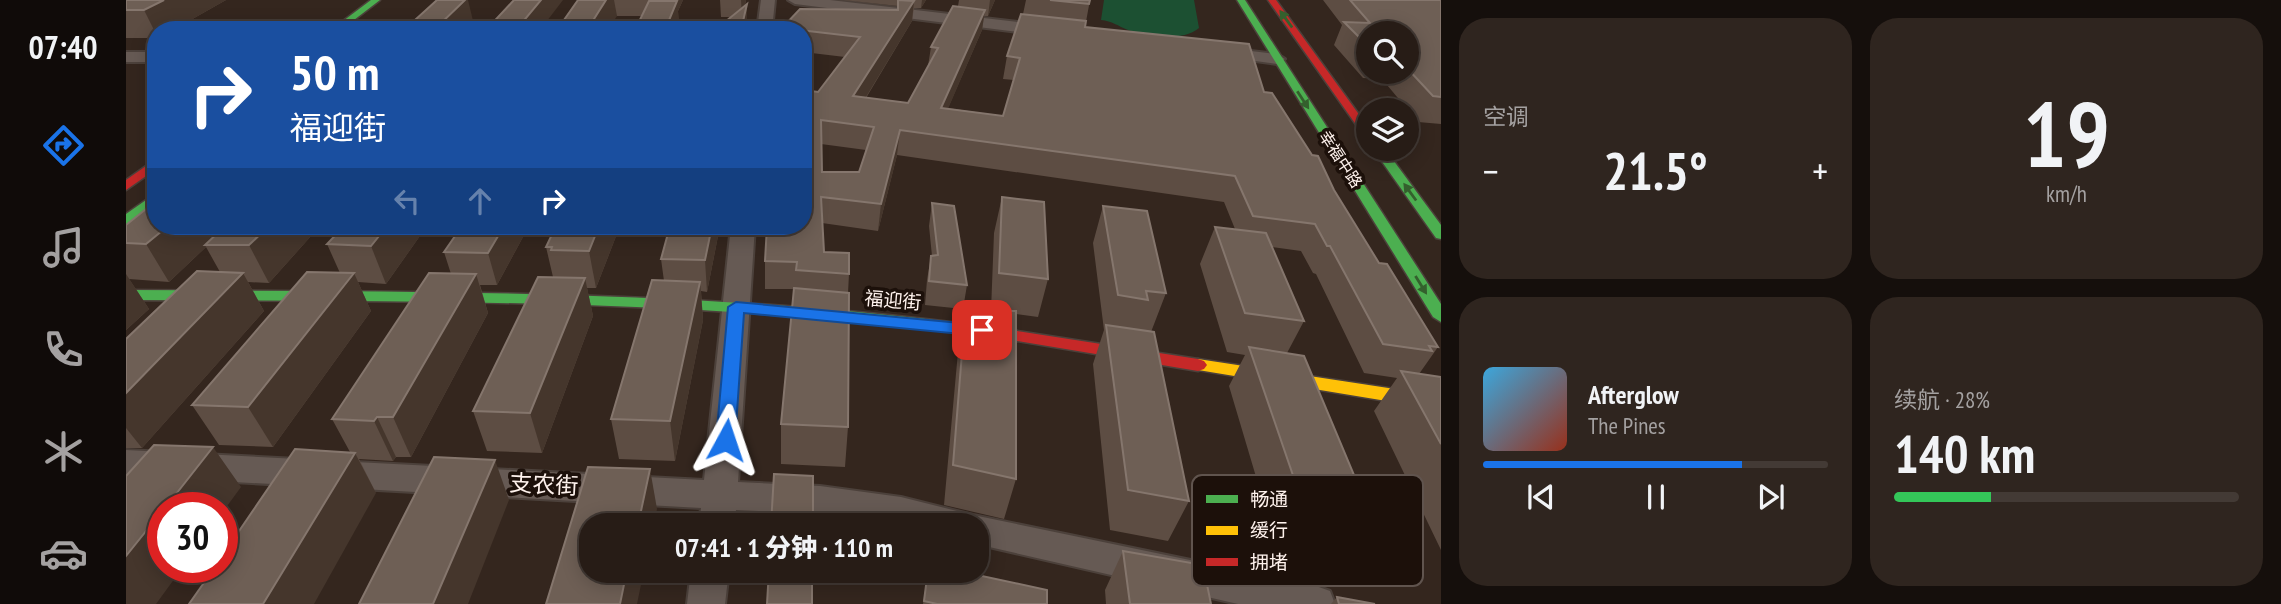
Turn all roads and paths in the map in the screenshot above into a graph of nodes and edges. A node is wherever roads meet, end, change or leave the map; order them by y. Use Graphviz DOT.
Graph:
graph roads {
  1 [pos="376,0"];
  2 [pos="768,0"];
  3 [pos="795,0"];
  4 [pos="1241,0"];
  5 [pos="1272,0"];
  6 [pos="347,21"];
  7 [pos="765,21"];
  8 [pos="1071,34"];
  9 [pos="1195,49"];
  10 [pos="126,57"];
  11 [pos="147,57"];
  12 [pos="1277,59"];
  13 [pos="1356,117"];
  14 [pos="1386,161"];
  15 [pos="147,170"];
  16 [pos="126,186"];
  17 [pos="147,204"];
  18 [pos="126,221"];
  19 [pos="1387,231"];
  20 [pos="742,235"];
  21 [pos="1431,236"];
  22 [pos="1402,254"];
  23 [pos="1428,258"];
  24 [pos="126,295"];
  25 [pos="736,307"];
  26 [pos="1441,317"];
  27 [pos="1441,403"];
  28 [pos="126,463"];
  29 [pos="719,509"];
  30 [pos="906,513"];
  31 [pos="989,532"];
  32 [pos="1192,577"];
  33 [pos="708,583"];
  34 [pos="1234,586"];
  35 [pos="706,604"];
  36 [pos="1316,604"];
  1 -- 6 [label="street"];
  2 -- 7 [label="street"];
  3 -- 8 [label="street"];
  4 -- 12 [label="street, 幸福中路"];
  13 -- 5 [label="street, 幸福中路, one-way"];
  9 -- 12 [label="street"];
  10 -- 11 [label="street"];
  12 -- 19 [label="street, 幸福中路, one-way"];
  21 -- 14 [label="street, 幸福中路, one-way"];
  15 -- 16 [label="street"];
  17 -- 18 [label="street"];
  19 -- 21 [label="street"];
  19 -- 22 [label="street, 幸福中路"];
  20 -- 25 [label="street"];
  22 -- 23 [label="street"];
  22 -- 26 [label="street, 幸福中路, one-way"];
  24 -- 25 [label="street, 福迎街"];
  25 -- 27 [label="street, 福迎街"];
  25 -- 29 [label="street"];
  28 -- 29 [label="street, 支农街"];
  29 -- 30 [label="street, 支农街"];
  31 -- 32 [label="street"];
  33 -- 35 [label="street"];
  34 -- 36 [label="street"];
}
